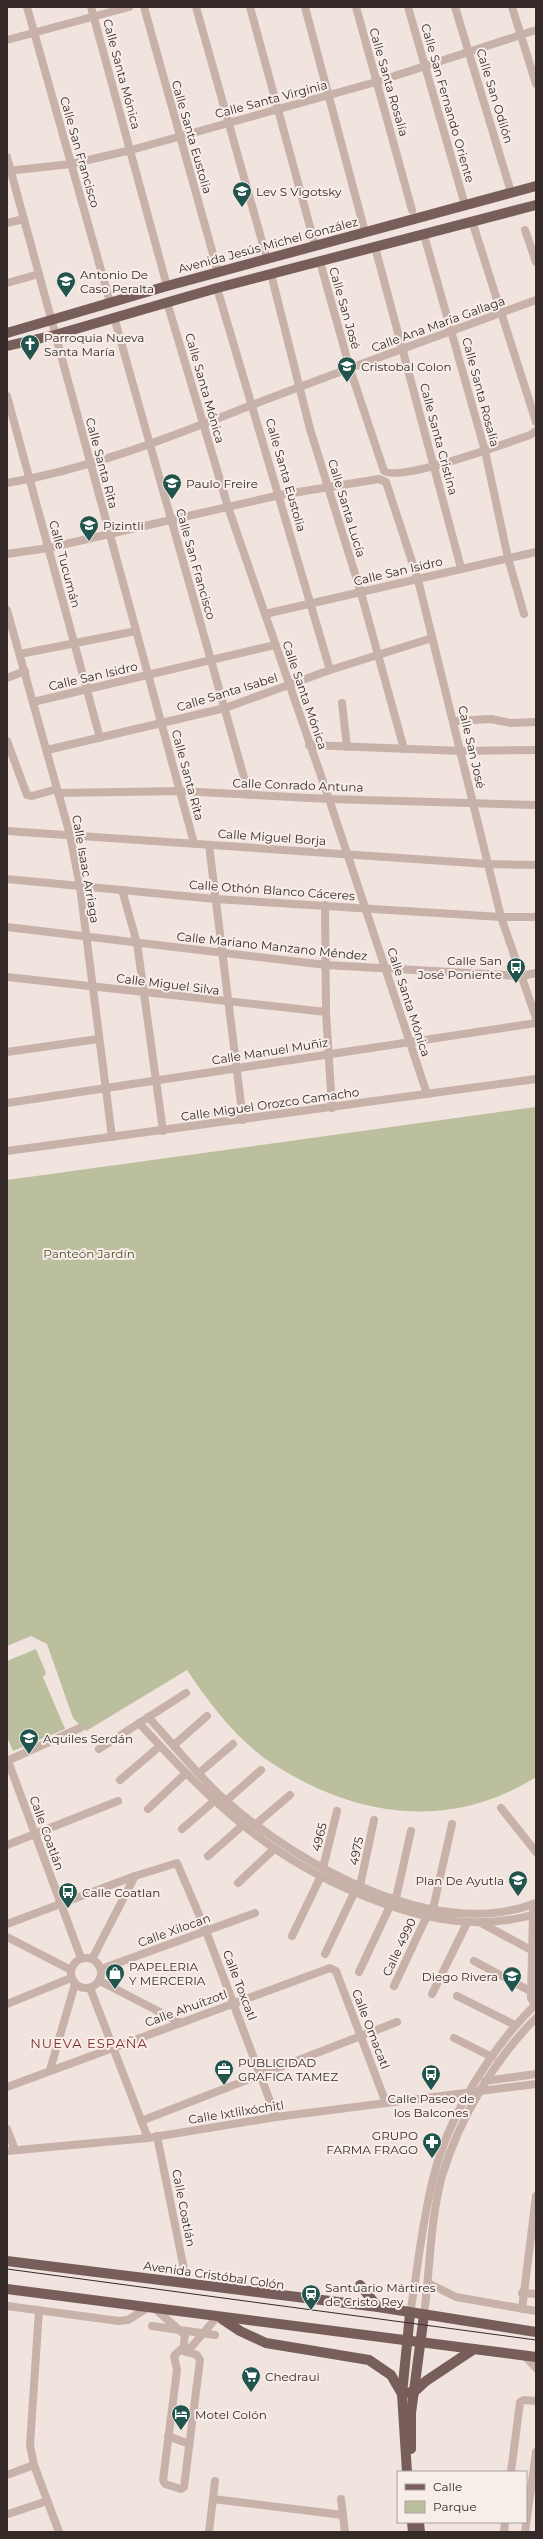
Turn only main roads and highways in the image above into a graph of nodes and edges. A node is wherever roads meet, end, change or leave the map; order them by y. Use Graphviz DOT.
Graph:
graph roads {
  1 [pos="536,186"];
  2 [pos="536,205"];
  3 [pos="7,332"];
  4 [pos="7,346"];
  5 [pos="7,2261"];
  6 [pos="360,2285"];
  7 [pos="7,2289"];
  8 [pos="378,2307"];
  9 [pos="410,2314"];
  10 [pos="424,2316"];
  11 [pos="219,2317"];
  12 [pos="536,2332"];
  13 [pos="407,2341"];
  14 [pos="421,2344"];
  15 [pos="474,2349"];
  16 [pos="536,2357"];
  17 [pos="415,2391"];
  18 [pos="402,2394"];
  19 [pos="406,2471"];
  20 [pos="412,2471"];
  1 -- 3 [label="main road, Avenida Jesús Michel González"];
  2 -- 4 [label="main road"];
  5 -- 8 [label="main road, Avenida Cristóbal Colón"];
  6 -- 8 [label="main road"];
  7 -- 11 [label="main road"];
  8 -- 9 [label="main road, Avenida Cristóbal Colón"];
  9 -- 10 [label="main road, Avenida Cristóbal Colón"];
  9 -- 13 [label="main road"];
  10 -- 12 [label="main road, Avenida Cristóbal Colón"];
  10 -- 14 [label="main road"];
  11 -- 13 [label="main road"];
  11 -- 18 [label="main road"];
  13 -- 14 [label="main road"];
  13 -- 18 [label="main road"];
  14 -- 15 [label="main road"];
  14 -- 17 [label="main road"];
  15 -- 16 [label="main road"];
  15 -- 17 [label="main road"];
  17 -- 18 [label="main road"];
  17 -- 20 [label="main road"];
  18 -- 19 [label="main road"];
}
